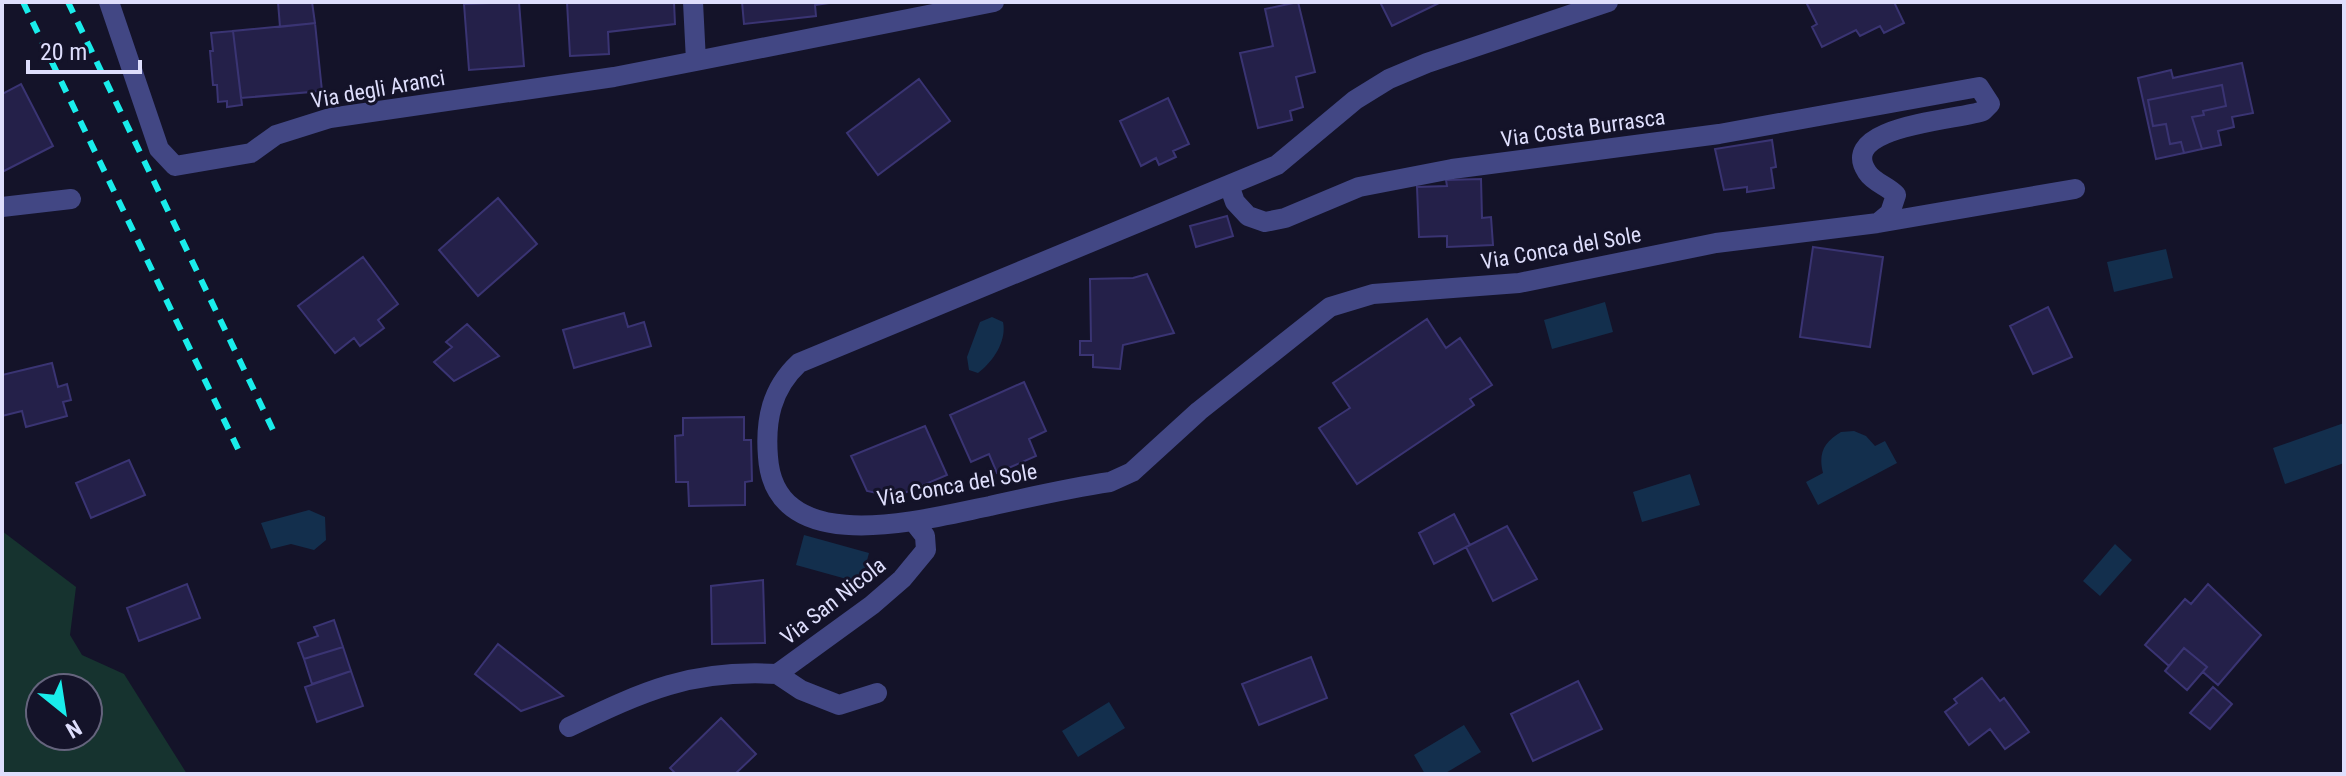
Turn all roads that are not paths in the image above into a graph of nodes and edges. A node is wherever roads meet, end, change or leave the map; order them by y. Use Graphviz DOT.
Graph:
graph roads {
  1 [pos="109,2"];
  2 [pos="693,2"];
  3 [pos="994,2"];
  4 [pos="1608,2"];
  5 [pos="696,61"];
  6 [pos="1229,185"];
  7 [pos="2075,189"];
  8 [pos="71,199"];
  9 [pos="2,207"];
  10 [pos="1878,223"];
  11 [pos="914,522"];
  12 [pos="777,674"];
  13 [pos="877,693"];
  14 [pos="569,727"];
  1 -- 5 [label="street, Via degli Aranci"];
  2 -- 5 [label="street"];
  3 -- 5 [label="street"];
  4 -- 6 [label="street, Via Conca del Sole"];
  6 -- 10 [label="street, Via Costa Burrasca"];
  6 -- 11 [label="street, Via Conca del Sole"];
  7 -- 10 [label="street, Via Conca del Sole"];
  8 -- 9 [label="street"];
  10 -- 11 [label="street, Via Conca del Sole"];
  11 -- 12 [label="street, Via San Nicola"];
  12 -- 13 [label="street, Via San Nicola"];
  12 -- 14 [label="street, Via San Nicola"];
}
